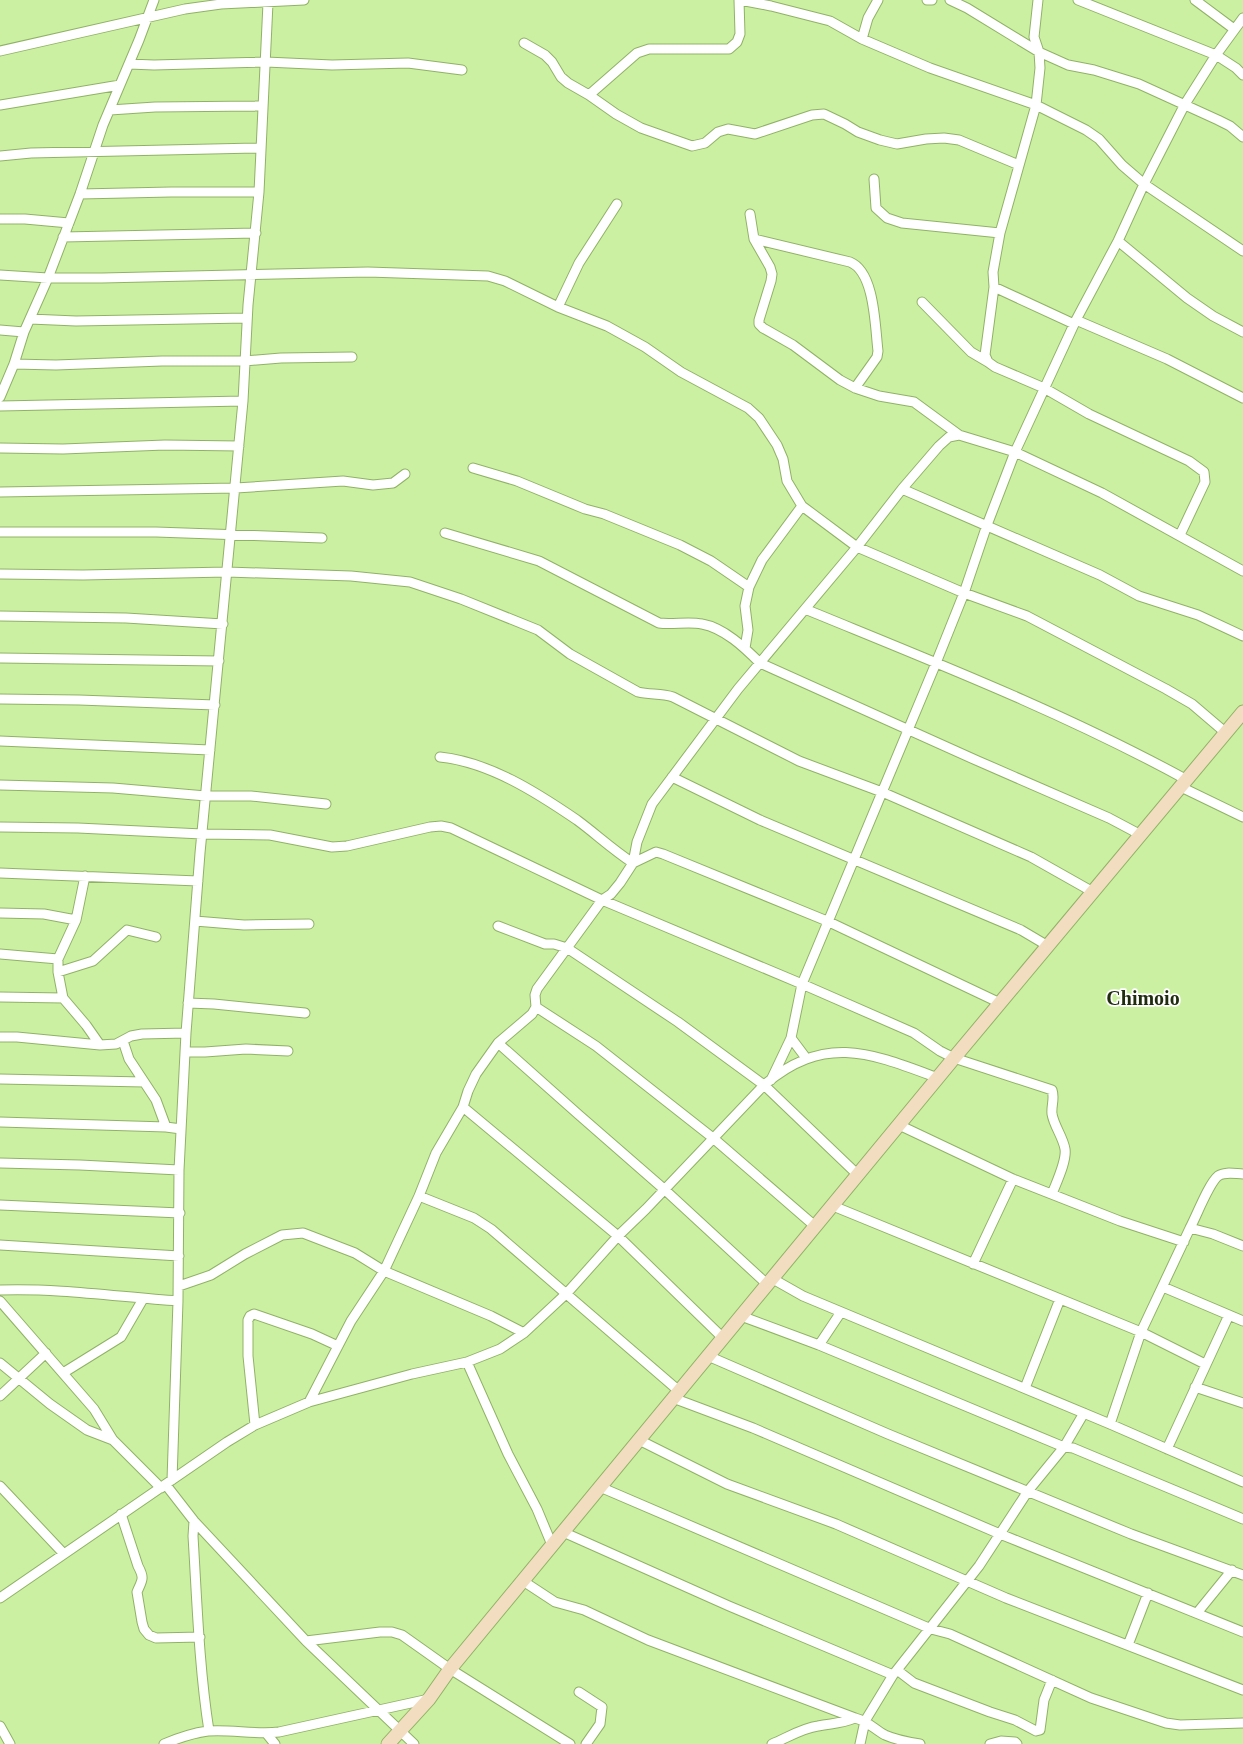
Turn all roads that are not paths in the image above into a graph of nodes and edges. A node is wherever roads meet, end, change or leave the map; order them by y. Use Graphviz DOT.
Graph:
graph roads {
  1 [pos="154,0"];
  2 [pos="304,0"];
  3 [pos="739,0"];
  4 [pos="878,0"];
  5 [pos="927,0"];
  6 [pos="932,0"];
  7 [pos="950,0"];
  8 [pos="1038,0"];
  9 [pos="1078,0"];
  10 [pos="1195,0"];
  11 [pos="268,3"];
  12 [pos="1243,18"];
  13 [pos="146,19"];
  14 [pos="1234,29"];
  15 [pos="862,39"];
  16 [pos="524,43"];
  17 [pos="0,51"];
  18 [pos="1039,52"];
  19 [pos="1216,54"];
  20 [pos="266,62"];
  21 [pos="129,64"];
  22 [pos="462,70"];
  23 [pos="1243,75"];
  24 [pos="120,85"];
  25 [pos="590,95"];
  26 [pos="0,104"];
  27 [pos="1185,104"];
  28 [pos="1036,105"];
  29 [pos="262,106"];
  30 [pos="110,110"];
  31 [pos="1243,137"];
  32 [pos="261,148"];
  33 [pos="95,151"];
  34 [pos="0,156"];
  35 [pos="1019,165"];
  36 [pos="874,179"];
  37 [pos="1144,184"];
  38 [pos="259,192"];
  39 [pos="80,194"];
  40 [pos="616,204"];
  41 [pos="750,214"];
  42 [pos="0,219"];
  43 [pos="69,223"];
  44 [pos="256,233"];
  45 [pos="1000,233"];
  46 [pos="63,237"];
  47 [pos="754,239"];
  48 [pos="1118,241"];
  49 [pos="1243,251"];
  50 [pos="251,274"];
  51 [pos="0,275"];
  52 [pos="48,278"];
  53 [pos="994,287"];
  54 [pos="922,302"];
  55 [pos="558,306"];
  56 [pos="247,318"];
  57 [pos="30,319"];
  58 [pos="1075,322"];
  59 [pos="0,330"];
  60 [pos="24,332"];
  61 [pos="1243,332"];
  62 [pos="352,357"];
  63 [pos="245,361"];
  64 [pos="988,362"];
  65 [pos="14,364"];
  66 [pos="2,385"];
  67 [pos="855,388"];
  68 [pos="1044,388"];
  69 [pos="0,397"];
  70 [pos="1243,398"];
  71 [pos="243,401"];
  72 [pos="0,406"];
  73 [pos="959,435"];
  74 [pos="239,446"];
  75 [pos="0,448"];
  76 [pos="1015,452"];
  77 [pos="473,468"];
  78 [pos="405,474"];
  79 [pos="236,488"];
  80 [pos="902,488"];
  81 [pos="0,492"];
  82 [pos="802,506"];
  83 [pos="987,525"];
  84 [pos="0,532"];
  85 [pos="445,533"];
  86 [pos="231,534"];
  87 [pos="1180,535"];
  88 [pos="322,538"];
  89 [pos="857,547"];
  90 [pos="1243,571"];
  91 [pos="227,572"];
  92 [pos="0,574"];
  93 [pos="750,587"];
  94 [pos="964,593"];
  95 [pos="805,609"];
  96 [pos="0,616"];
  97 [pos="223,624"];
  98 [pos="1243,636"];
  99 [pos="745,648"];
  100 [pos="0,658"];
  101 [pos="219,662"];
  102 [pos="760,663"];
  103 [pos="936,663"];
  104 [pos="0,700"];
  105 [pos="215,705"];
  106 [pos="1243,712"];
  107 [pos="716,719"];
  108 [pos="909,729"];
  109 [pos="1226,733"];
  110 [pos="0,741"];
  111 [pos="210,750"];
  112 [pos="440,757"];
  113 [pos="672,777"];
  114 [pos="1184,783"];
  115 [pos="0,785"];
  116 [pos="882,792"];
  117 [pos="206,796"];
  118 [pos="326,804"];
  119 [pos="1243,817"];
  120 [pos="0,827"];
  121 [pos="202,834"];
  122 [pos="1141,835"];
  123 [pos="854,860"];
  124 [pos="633,863"];
  125 [pos="0,873"];
  126 [pos="85,876"];
  127 [pos="198,881"];
  128 [pos="1093,892"];
  129 [pos="602,900"];
  130 [pos="0,914"];
  131 [pos="76,920"];
  132 [pos="827,921"];
  133 [pos="195,922"];
  134 [pos="309,924"];
  135 [pos="498,926"];
  136 [pos="156,937"];
  137 [pos="1048,946"];
  138 [pos="567,948"];
  139 [pos="0,954"];
  140 [pos="58,959"];
  141 [pos="58,972"];
  142 [pos="802,984"];
  143 [pos="0,997"];
  144 [pos="63,998"];
  145 [pos="188,1003"];
  146 [pos="1000,1003"];
  147 [pos="536,1007"];
  148 [pos="305,1013"];
  149 [pos="186,1033"];
  150 [pos="0,1037"];
  151 [pos="791,1038"];
  152 [pos="123,1041"];
  153 [pos="498,1043"];
  154 [pos="100,1045"];
  155 [pos="288,1050"];
  156 [pos="186,1052"];
  157 [pos="806,1058"];
  158 [pos="954,1058"];
  159 [pos="938,1078"];
  160 [pos="0,1079"];
  161 [pos="144,1082"];
  162 [pos="767,1082"];
  163 [pos="463,1107"];
  164 [pos="0,1122"];
  165 [pos="899,1125"];
  166 [pos="166,1127"];
  167 [pos="181,1129"];
  168 [pos="713,1138"];
  169 [pos="0,1163"];
  170 [pos="179,1170"];
  171 [pos="1243,1174"];
  172 [pos="858,1175"];
  173 [pos="1013,1179"];
  174 [pos="665,1190"];
  175 [pos="1052,1194"];
  176 [pos="419,1196"];
  177 [pos="0,1205"];
  178 [pos="833,1206"];
  179 [pos="180,1212"];
  180 [pos="816,1227"];
  181 [pos="1190,1228"];
  182 [pos="618,1236"];
  183 [pos="1184,1242"];
  184 [pos="0,1245"];
  185 [pos="1243,1246"];
  186 [pos="179,1256"];
  187 [pos="973,1264"];
  188 [pos="384,1271"];
  189 [pos="770,1282"];
  190 [pos="179,1286"];
  191 [pos="1163,1287"];
  192 [pos="0,1290"];
  193 [pos="567,1293"];
  194 [pos="144,1299"];
  195 [pos="1060,1299"];
  196 [pos="0,1301"];
  197 [pos="178,1301"];
  198 [pos="841,1312"];
  199 [pos="1229,1315"];
  200 [pos="741,1316"];
  201 [pos="1243,1321"];
  202 [pos="1141,1332"];
  203 [pos="524,1333"];
  204 [pos="723,1338"];
  205 [pos="819,1345"];
  206 [pos="338,1346"];
  207 [pos="46,1353"];
  208 [pos="708,1356"];
  209 [pos="467,1362"];
  210 [pos="0,1363"];
  211 [pos="1205,1364"];
  212 [pos="63,1373"];
  213 [pos="18,1379"];
  214 [pos="1195,1386"];
  215 [pos="1025,1388"];
  216 [pos="676,1395"];
  217 [pos="0,1396"];
  218 [pos="309,1402"];
  219 [pos="1243,1403"];
  220 [pos="1084,1413"];
  221 [pos="1110,1424"];
  222 [pos="254,1425"];
  223 [pos="113,1440"];
  224 [pos="639,1440"];
  225 [pos="1064,1447"];
  226 [pos="1167,1450"];
  227 [pos="1243,1482"];
  228 [pos="166,1484"];
  229 [pos="0,1486"];
  230 [pos="600,1487"];
  231 [pos="1028,1491"];
  232 [pos="121,1514"];
  233 [pos="1243,1519"];
  234 [pos="194,1521"];
  235 [pos="563,1532"];
  236 [pos="1000,1534"];
  237 [pos="552,1545"];
  238 [pos="64,1554"];
  239 [pos="1232,1570"];
  240 [pos="1243,1575"];
  241 [pos="967,1580"];
  242 [pos="523,1581"];
  243 [pos="1148,1593"];
  244 [pos="0,1598"];
  245 [pos="1197,1613"];
  246 [pos="931,1629"];
  247 [pos="1243,1632"];
  248 [pos="200,1637"];
  249 [pos="306,1641"];
  250 [pos="1128,1646"];
  251 [pos="450,1669"];
  252 [pos="895,1673"];
  253 [pos="1052,1680"];
  254 [pos="1243,1690"];
  255 [pos="579,1692"];
  256 [pos="429,1699"];
  257 [pos="378,1710"];
  258 [pos="855,1718"];
  259 [pos="865,1721"];
  260 [pos="1243,1723"];
  261 [pos="0,1726"];
  262 [pos="400,1729"];
  263 [pos="209,1731"];
  264 [pos="266,1733"];
  265 [pos="10,1744"];
  266 [pos="164,1744"];
  267 [pos="275,1744"];
  268 [pos="388,1744"];
  269 [pos="414,1744"];
  270 [pos="570,1744"];
  271 [pos="586,1744"];
  272 [pos="772,1744"];
  273 [pos="860,1744"];
  274 [pos="920,1744"];
  275 [pos="990,1744"];
  276 [pos="1017,1744"];
  1 -- 13 [label="street"];
  2 -- 11 [label="street"];
  3 -- 15 [label="street"];
  3 -- 25 [label="street"];
  4 -- 15 [label="street"];
  5 -- 6 [label="street"];
  7 -- 18 [label="street"];
  8 -- 18 [label="street"];
  9 -- 19 [label="street"];
  10 -- 14 [label="street"];
  11 -- 13 [label="street"];
  11 -- 20 [label="street"];
  12 -- 14 [label="street"];
  13 -- 17 [label="street"];
  13 -- 21 [label="street"];
  14 -- 19 [label="street"];
  15 -- 28 [label="street"];
  16 -- 25 [label="street"];
  18 -- 27 [label="street"];
  18 -- 28 [label="street"];
  19 -- 23 [label="street"];
  19 -- 27 [label="street"];
  20 -- 21 [label="street"];
  20 -- 22 [label="street"];
  20 -- 29 [label="street"];
  21 -- 24 [label="street"];
  24 -- 26 [label="street"];
  24 -- 30 [label="street"];
  25 -- 35 [label="street"];
  27 -- 31 [label="street"];
  27 -- 37 [label="street"];
  28 -- 35 [label="street"];
  28 -- 37 [label="street"];
  29 -- 30 [label="street"];
  29 -- 32 [label="street"];
  30 -- 33 [label="street"];
  32 -- 33 [label="street"];
  32 -- 38 [label="street"];
  33 -- 34 [label="street"];
  33 -- 39 [label="street"];
  35 -- 45 [label="street"];
  36 -- 45 [label="street"];
  37 -- 48 [label="street"];
  37 -- 49 [label="street"];
  38 -- 39 [label="street"];
  38 -- 44 [label="street"];
  39 -- 43 [label="street"];
  40 -- 55 [label="street"];
  41 -- 47 [label="street"];
  42 -- 43 [label="street"];
  43 -- 46 [label="street"];
  44 -- 46 [label="street"];
  44 -- 50 [label="street"];
  45 -- 53 [label="street"];
  46 -- 52 [label="street"];
  47 -- 67 [label="street"];
  47 -- 67 [label="street"];
  48 -- 58 [label="street"];
  48 -- 61 [label="street"];
  50 -- 52 [label="street"];
  50 -- 55 [label="street"];
  50 -- 56 [label="street"];
  51 -- 52 [label="street"];
  52 -- 57 [label="street"];
  53 -- 58 [label="street"];
  53 -- 64 [label="street"];
  54 -- 64 [label="street"];
  55 -- 82 [label="street"];
  56 -- 57 [label="street"];
  56 -- 63 [label="street"];
  57 -- 60 [label="street"];
  58 -- 68 [label="street"];
  58 -- 70 [label="street"];
  59 -- 60 [label="street"];
  60 -- 65 [label="street"];
  62 -- 63 [label="street"];
  63 -- 65 [label="street"];
  63 -- 71 [label="street"];
  64 -- 68 [label="street"];
  65 -- 66 [label="street"];
  66 -- 69 [label="street"];
  67 -- 73 [label="street"];
  68 -- 76 [label="street"];
  68 -- 87 [label="street"];
  71 -- 72 [label="street"];
  71 -- 74 [label="street"];
  73 -- 76 [label="street"];
  73 -- 80 [label="street"];
  74 -- 75 [label="street"];
  74 -- 79 [label="street"];
  76 -- 83 [label="street"];
  76 -- 87 [label="street"];
  77 -- 93 [label="street"];
  78 -- 79 [label="street"];
  79 -- 81 [label="street"];
  79 -- 86 [label="street"];
  80 -- 83 [label="street"];
  80 -- 89 [label="street"];
  82 -- 89 [label="street"];
  82 -- 93 [label="street"];
  83 -- 94 [label="street"];
  83 -- 98 [label="street"];
  84 -- 86 [label="street"];
  85 -- 99 [label="street"];
  86 -- 88 [label="street"];
  86 -- 91 [label="street"];
  87 -- 90 [label="street"];
  89 -- 94 [label="street"];
  89 -- 95 [label="street"];
  91 -- 92 [label="street"];
  91 -- 97 [label="street"];
  91 -- 107 [label="street"];
  93 -- 99 [label="street"];
  94 -- 103 [label="street"];
  94 -- 109 [label="street"];
  95 -- 102 [label="street"];
  95 -- 103 [label="street"];
  96 -- 97 [label="street"];
  97 -- 101 [label="street"];
  99 -- 102 [label="street"];
  100 -- 101 [label="street"];
  101 -- 105 [label="street"];
  102 -- 107 [label="street"];
  102 -- 108 [label="street"];
  103 -- 108 [label="street"];
  103 -- 114 [label="street"];
  104 -- 105 [label="street"];
  105 -- 111 [label="street"];
  106 -- 109 [label="street"];
  107 -- 113 [label="street"];
  107 -- 116 [label="street"];
  108 -- 116 [label="street"];
  108 -- 122 [label="street"];
  109 -- 114 [label="street"];
  110 -- 111 [label="street"];
  111 -- 117 [label="street"];
  112 -- 124 [label="street"];
  113 -- 123 [label="street"];
  113 -- 124 [label="street"];
  114 -- 119 [label="street"];
  114 -- 122 [label="street"];
  115 -- 117 [label="street"];
  116 -- 123 [label="street"];
  116 -- 128 [label="street"];
  117 -- 118 [label="street"];
  117 -- 121 [label="street"];
  120 -- 121 [label="street"];
  121 -- 127 [label="street"];
  121 -- 129 [label="street"];
  122 -- 128 [label="street"];
  123 -- 132 [label="street"];
  123 -- 137 [label="street"];
  124 -- 129 [label="street"];
  124 -- 132 [label="street"];
  125 -- 126 [label="street"];
  126 -- 127 [label="street"];
  126 -- 131 [label="street"];
  127 -- 133 [label="street"];
  128 -- 137 [label="street"];
  129 -- 138 [label="street"];
  129 -- 142 [label="street"];
  130 -- 131 [label="street"];
  131 -- 140 [label="street"];
  132 -- 142 [label="street"];
  132 -- 146 [label="street"];
  133 -- 134 [label="street"];
  133 -- 145 [label="street"];
  135 -- 138 [label="street"];
  136 -- 141 [label="street"];
  137 -- 146 [label="street"];
  138 -- 147 [label="street"];
  138 -- 162 [label="street"];
  139 -- 140 [label="street"];
  140 -- 141 [label="street"];
  141 -- 144 [label="street"];
  142 -- 151 [label="street"];
  142 -- 158 [label="street"];
  143 -- 144 [label="street"];
  144 -- 154 [label="street"];
  145 -- 148 [label="street"];
  145 -- 149 [label="street"];
  146 -- 158 [label="street"];
  147 -- 153 [label="street"];
  147 -- 168 [label="street"];
  149 -- 152 [label="street"];
  149 -- 156 [label="street"];
  150 -- 154 [label="street"];
  151 -- 157 [label="street"];
  151 -- 162 [label="street"];
  152 -- 154 [label="street"];
  152 -- 161 [label="street"];
  153 -- 163 [label="street"];
  153 -- 174 [label="street"];
  155 -- 156 [label="street"];
  156 -- 167 [label="street"];
  157 -- 159 [label="street"];
  157 -- 162 [label="street"];
  158 -- 159 [label="street"];
  158 -- 175 [label="street"];
  159 -- 165 [label="street"];
  160 -- 161 [label="street"];
  161 -- 166 [label="street"];
  162 -- 168 [label="street"];
  162 -- 172 [label="street"];
  163 -- 176 [label="street"];
  163 -- 182 [label="street"];
  164 -- 166 [label="street"];
  165 -- 172 [label="street"];
  165 -- 173 [label="street"];
  166 -- 167 [label="street"];
  167 -- 170 [label="street"];
  168 -- 174 [label="street"];
  168 -- 180 [label="street"];
  169 -- 170 [label="street"];
  170 -- 179 [label="street"];
  171 -- 181 [label="street"];
  172 -- 178 [label="street"];
  173 -- 175 [label="street"];
  173 -- 187 [label="street"];
  174 -- 182 [label="street"];
  174 -- 189 [label="street"];
  175 -- 183 [label="street"];
  176 -- 188 [label="street"];
  176 -- 193 [label="street"];
  177 -- 179 [label="street"];
  178 -- 180 [label="street"];
  178 -- 187 [label="street"];
  179 -- 186 [label="street"];
  180 -- 189 [label="street"];
  181 -- 183 [label="street"];
  181 -- 185 [label="street"];
  182 -- 193 [label="street"];
  182 -- 204 [label="street"];
  183 -- 191 [label="street"];
  184 -- 186 [label="street"];
  186 -- 190 [label="street"];
  187 -- 195 [label="street"];
  188 -- 190 [label="street"];
  188 -- 203 [label="street"];
  188 -- 206 [label="street"];
  189 -- 198 [label="street"];
  189 -- 200 [label="street"];
  190 -- 197 [label="street"];
  191 -- 199 [label="street"];
  191 -- 202 [label="street"];
  192 -- 194 [label="street"];
  193 -- 203 [label="street"];
  193 -- 216 [label="street"];
  194 -- 197 [label="street"];
  194 -- 212 [label="street"];
  195 -- 202 [label="street"];
  195 -- 215 [label="street"];
  196 -- 207 [label="street"];
  197 -- 228 [label="street"];
  198 -- 205 [label="street"];
  198 -- 215 [label="street"];
  199 -- 201 [label="street"];
  199 -- 211 [label="street"];
  200 -- 204 [label="street"];
  200 -- 205 [label="street"];
  202 -- 211 [label="street"];
  202 -- 221 [label="street"];
  203 -- 209 [label="street"];
  204 -- 208 [label="street"];
  205 -- 225 [label="street"];
  206 -- 218 [label="street"];
  206 -- 222 [label="street"];
  207 -- 212 [label="street"];
  207 -- 213 [label="street"];
  208 -- 216 [label="street"];
  208 -- 231 [label="street"];
  209 -- 218 [label="street"];
  209 -- 237 [label="street"];
  210 -- 213 [label="street"];
  211 -- 214 [label="street"];
  212 -- 223 [label="street"];
  213 -- 217 [label="street"];
  213 -- 223 [label="street"];
  214 -- 219 [label="street"];
  214 -- 226 [label="street"];
  215 -- 220 [label="street"];
  216 -- 224 [label="street"];
  216 -- 236 [label="street"];
  218 -- 222 [label="street"];
  220 -- 221 [label="street"];
  220 -- 225 [label="street"];
  221 -- 226 [label="street"];
  222 -- 228 [label="street"];
  223 -- 228 [label="street"];
  224 -- 230 [label="street"];
  224 -- 241 [label="street"];
  225 -- 231 [label="street"];
  225 -- 233 [label="street"];
  226 -- 227 [label="street"];
  228 -- 232 [label="street"];
  228 -- 234 [label="street"];
  229 -- 238 [label="street"];
  230 -- 235 [label="street"];
  230 -- 246 [label="street"];
  231 -- 236 [label="street"];
  231 -- 239 [label="street"];
  232 -- 238 [label="street"];
  232 -- 248 [label="street"];
  234 -- 248 [label="street"];
  234 -- 249 [label="street"];
  235 -- 237 [label="street"];
  235 -- 252 [label="street"];
  236 -- 241 [label="street"];
  236 -- 243 [label="street"];
  237 -- 242 [label="street"];
  238 -- 244 [label="street"];
  239 -- 240 [label="street"];
  239 -- 245 [label="street"];
  241 -- 246 [label="street"];
  241 -- 250 [label="street"];
  242 -- 251 [label="street"];
  242 -- 258 [label="street"];
  243 -- 245 [label="street"];
  243 -- 250 [label="street"];
  245 -- 247 [label="street"];
  246 -- 252 [label="street"];
  246 -- 253 [label="street"];
  248 -- 263 [label="street"];
  249 -- 251 [label="street"];
  249 -- 257 [label="street"];
  250 -- 254 [label="street"];
  251 -- 256 [label="street"];
  251 -- 270 [label="street"];
  252 -- 253 [label="street"];
  252 -- 259 [label="street"];
  253 -- 260 [label="street"];
  255 -- 271 [label="street"];
  256 -- 257 [label="street"];
  256 -- 262 [label="street"];
  257 -- 262 [label="street"];
  257 -- 264 [label="street"];
  258 -- 259 [label="street"];
  258 -- 272 [label="street"];
  259 -- 273 [label="street"];
  259 -- 274 [label="street"];
  261 -- 265 [label="street"];
  262 -- 268 [label="street"];
  262 -- 269 [label="street"];
  263 -- 264 [label="street"];
  263 -- 266 [label="street"];
  264 -- 267 [label="street"];
  275 -- 276 [label="street"];
}
